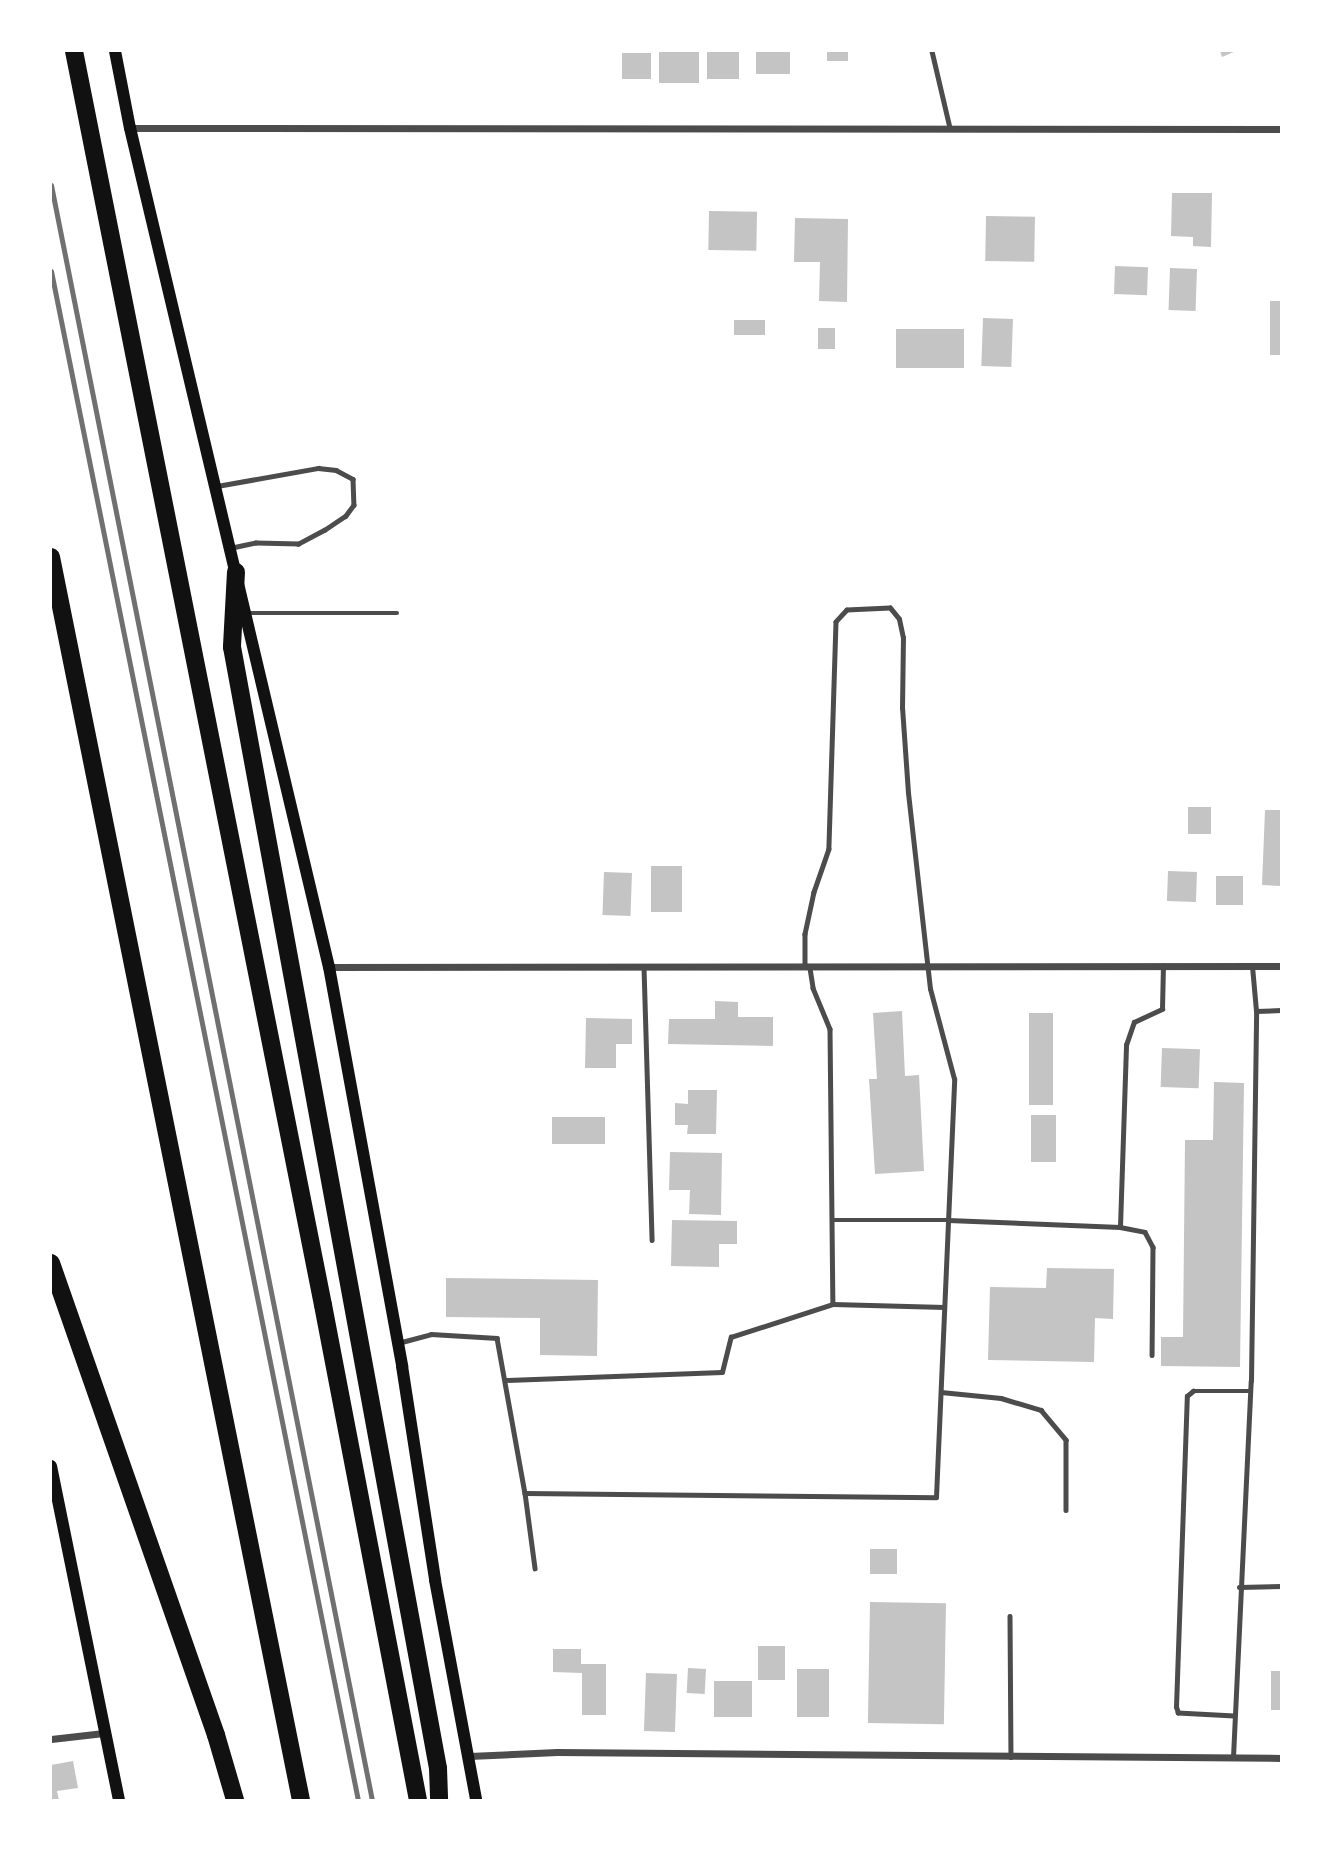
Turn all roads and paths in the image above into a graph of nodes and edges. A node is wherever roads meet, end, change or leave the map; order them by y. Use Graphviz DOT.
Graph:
graph roads {
  1 [pos="74,51"];
  2 [pos="115,51"];
  3 [pos="932,51"];
  4 [pos="130,128"];
  5 [pos="950,128"];
  6 [pos="1281,129"];
  7 [pos="216,487"];
  8 [pos="230,548"];
  9 [pos="51,557"];
  10 [pos="236,572"];
  11 [pos="246,613"];
  12 [pos="397,613"];
  13 [pos="1163,966"];
  14 [pos="1252,966"];
  15 [pos="1281,966"];
  16 [pos="329,967"];
  17 [pos="645,967"];
  18 [pos="930,967"];
  19 [pos="807,968"];
  20 [pos="1281,1010"];
  21 [pos="1256,1011"];
  22 [pos="832,1220"];
  23 [pos="948,1220"];
  24 [pos="1120,1227"];
  25 [pos="652,1240"];
  26 [pos="51,1263"];
  27 [pos="833,1304"];
  28 [pos="944,1307"];
  29 [pos="397,1343"];
  30 [pos="1152,1355"];
  31 [pos="505,1380"];
  32 [pos="1251,1391"];
  33 [pos="941,1392"];
  34 [pos="51,1471"];
  35 [pos="525,1493"];
  36 [pos="1066,1510"];
  37 [pos="535,1568"];
  38 [pos="1281,1586"];
  39 [pos="1239,1587"];
  40 [pos="1010,1616"];
  41 [pos="1234,1716"];
  42 [pos="104,1733"];
  43 [pos="51,1739"];
  44 [pos="469,1756"];
  45 [pos="1011,1758"];
  46 [pos="1233,1758"];
  47 [pos="1281,1758"];
  48 [pos="118,1800"];
  49 [pos="235,1800"];
  50 [pos="301,1800"];
  51 [pos="418,1800"];
  52 [pos="439,1800"];
  53 [pos="476,1800"];
  1 -- 51 [label="highway"];
  2 -- 4 [label="main road"];
  3 -- 5 [label="lane"];
  4 -- 5 [label="street"];
  4 -- 7 [label="main road"];
  5 -- 6 [label="street"];
  7 -- 8 [label="main road"];
  7 -- 8 [label="lane"];
  8 -- 10 [label="main road"];
  9 -- 50 [label="highway"];
  10 -- 11 [label="main road"];
  10 -- 52 [label="highway"];
  11 -- 12 [label="lane"];
  11 -- 16 [label="main road"];
  13 -- 14 [label="street"];
  13 -- 18 [label="street"];
  13 -- 24 [label="lane"];
  14 -- 15 [label="street"];
  14 -- 21 [label="lane"];
  16 -- 17 [label="street"];
  16 -- 29 [label="main road"];
  17 -- 19 [label="street"];
  17 -- 25 [label="lane"];
  18 -- 19 [label="street"];
  18 -- 19 [label="lane"];
  18 -- 23 [label="lane"];
  19 -- 22 [label="lane"];
  20 -- 21 [label="lane"];
  21 -- 32 [label="lane"];
  22 -- 23 [label="lane"];
  22 -- 27 [label="lane"];
  23 -- 24 [label="lane"];
  23 -- 28 [label="lane"];
  24 -- 30 [label="lane"];
  26 -- 49 [label="highway"];
  27 -- 28 [label="lane"];
  27 -- 31 [label="lane"];
  28 -- 33 [label="lane"];
  29 -- 31 [label="lane"];
  29 -- 44 [label="main road"];
  31 -- 35 [label="lane"];
  32 -- 39 [label="lane"];
  32 -- 41 [label="lane"];
  33 -- 35 [label="lane"];
  33 -- 36 [label="lane"];
  34 -- 42 [label="main road"];
  35 -- 37 [label="lane"];
  38 -- 39 [label="lane"];
  39 -- 41 [label="lane"];
  40 -- 45 [label="lane"];
  41 -- 46 [label="lane"];
  42 -- 43 [label="street"];
  42 -- 48 [label="main road"];
  44 -- 45 [label="street"];
  44 -- 53 [label="main road"];
  45 -- 46 [label="street"];
  46 -- 47 [label="street"];
}
